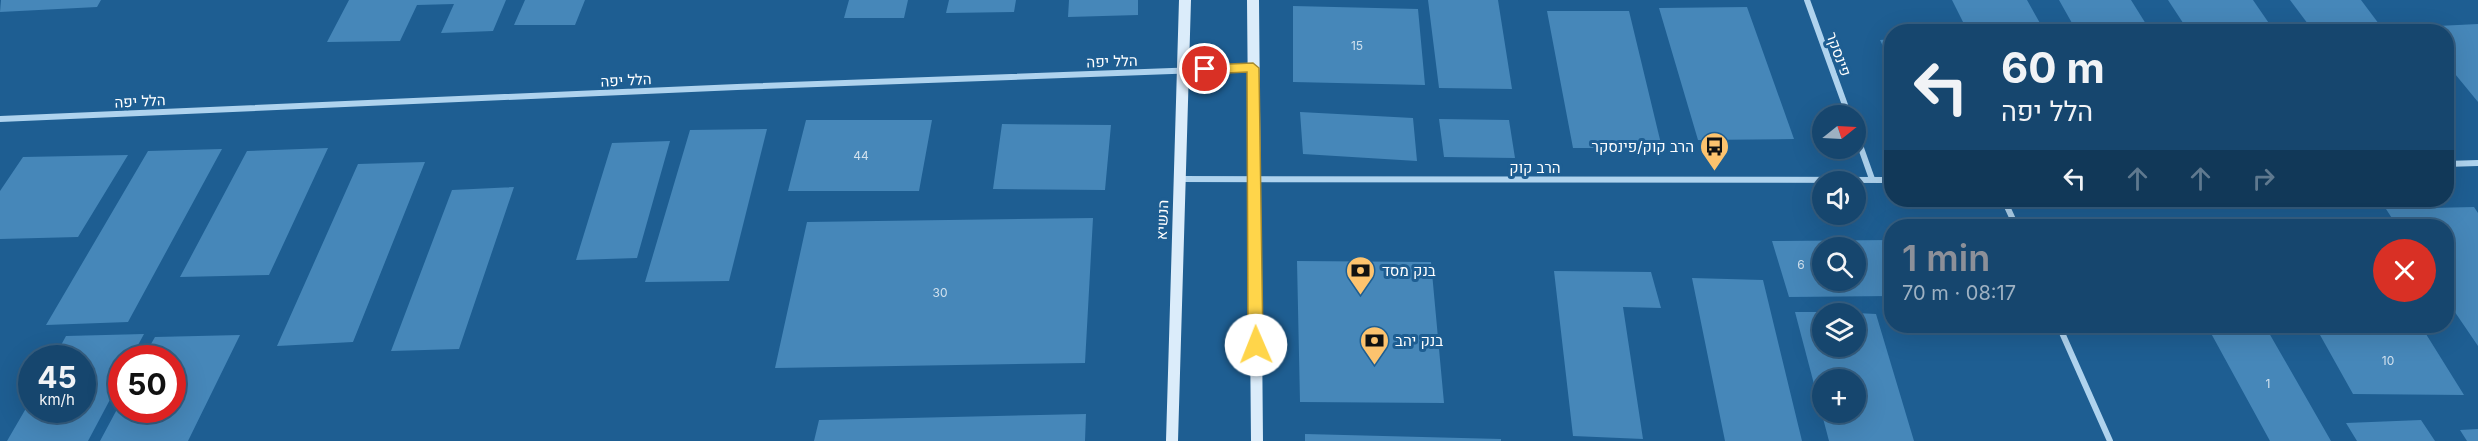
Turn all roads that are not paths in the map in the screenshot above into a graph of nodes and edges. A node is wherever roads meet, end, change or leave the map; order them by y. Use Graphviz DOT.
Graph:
graph roads {
  1 [pos="1185,0"];
  2 [pos="1253,0"];
  3 [pos="1808,0"];
  4 [pos="1253,68"];
  5 [pos="1181,70"];
  6 [pos="1845,105"];
  7 [pos="0,119"];
  8 [pos="1865,159"];
  9 [pos="2478,163"];
  10 [pos="2454,164"];
  11 [pos="1253,178"];
  12 [pos="1179,179"];
  13 [pos="1872,179"];
  14 [pos="1884,180"];
  15 [pos="2062,333"];
  16 [pos="1172,441"];
  17 [pos="1257,441"];
  18 [pos="2110,441"];
  1 -- 5 [label="main road, הנשיא"];
  2 -- 4 [label="main road"];
  3 -- 6 [label="street, פינסקר"];
  4 -- 5 [label="street, הלל יפה"];
  4 -- 11 [label="main road"];
  5 -- 7 [label="street, הלל יפה"];
  5 -- 12 [label="main road, הנשיא"];
  8 -- 13 [label="street"];
  9 -- 10 [label="street"];
  11 -- 12 [label="street, הרב קוק"];
  11 -- 13 [label="street, הרב קוק"];
  11 -- 17 [label="main road"];
  12 -- 16 [label="main road, הנשיא"];
  13 -- 14 [label="street, הרב קוק"];
  15 -- 18 [label="street"];
}
